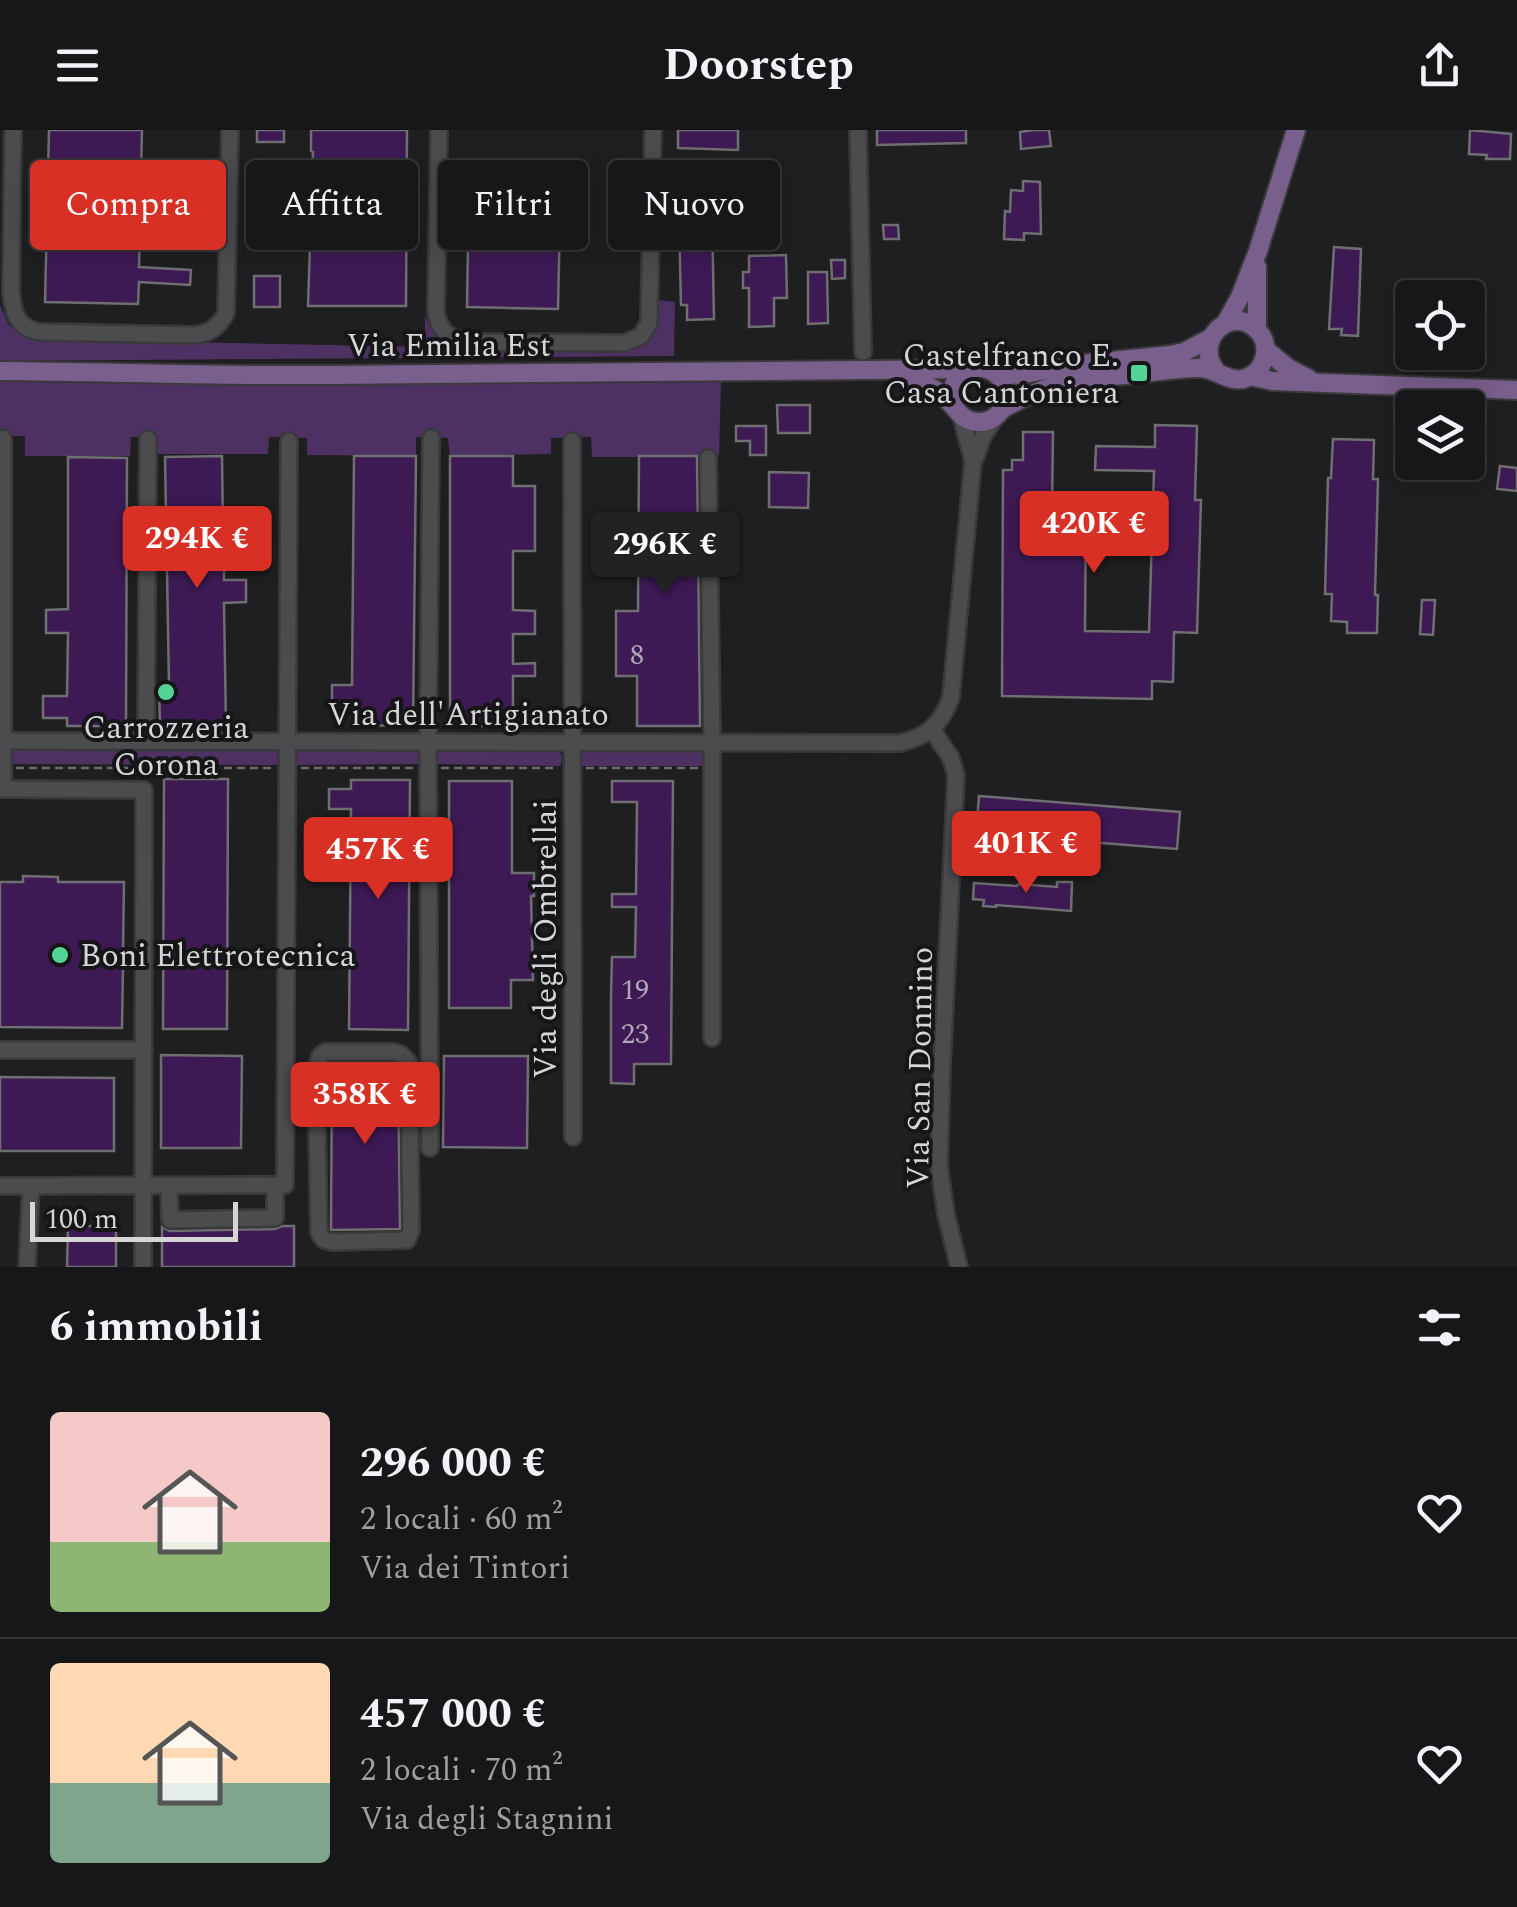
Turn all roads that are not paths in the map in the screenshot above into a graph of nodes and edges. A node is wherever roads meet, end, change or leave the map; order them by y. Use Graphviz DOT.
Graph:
graph roads {
  1 [pos="14,130"];
  2 [pos="230,130"];
  3 [pos="440,130"];
  4 [pos="653,130"];
  5 [pos="858,130"];
  6 [pos="1296,130"];
  7 [pos="1258,251"];
  8 [pos="1225,324"];
  9 [pos="1256,329"];
  10 [pos="1210,338"];
  11 [pos="1266,350"];
  12 [pos="863,352"];
  13 [pos="0,370"];
  14 [pos="899,370"];
  15 [pos="970,370"];
  16 [pos="1216,371"];
  17 [pos="995,372"];
  18 [pos="1250,376"];
  19 [pos="1319,384"];
  20 [pos="1517,390"];
  21 [pos="959,412"];
  22 [pos="999,412"];
  23 [pos="3,438"];
  24 [pos="431,438"];
  25 [pos="148,439"];
  26 [pos="289,441"];
  27 [pos="572,441"];
  28 [pos="708,458"];
  29 [pos="973,462"];
  30 [pos="932,730"];
  31 [pos="2,741"];
  32 [pos="146,741"];
  33 [pos="286,741"];
  34 [pos="428,741"];
  35 [pos="572,742"];
  36 [pos="712,742"];
  37 [pos="2,789"];
  38 [pos="712,1038"];
  39 [pos="0,1050"];
  40 [pos="144,1050"];
  41 [pos="574,1136"];
  42 [pos="318,1139"];
  43 [pos="287,1140"];
  44 [pos="430,1148"];
  45 [pos="0,1186"];
  46 [pos="31,1186"];
  47 [pos="144,1186"];
  48 [pos="169,1186"];
  49 [pos="280,1186"];
  50 [pos="27,1267"];
  51 [pos="143,1267"];
  52 [pos="959,1267"];
  1 -- 2 [label="street"];
  3 -- 4 [label="street"];
  5 -- 12 [label="street"];
  6 -- 7 [label="main road"];
  7 -- 8 [label="main road"];
  7 -- 9 [label="main road"];
  8 -- 9 [label="main road"];
  8 -- 10 [label="main road, Via Emilia Est"];
  9 -- 11 [label="main road"];
  10 -- 16 [label="main road"];
  10 -- 17 [label="main road, Via Emilia Est"];
  11 -- 18 [label="main road"];
  11 -- 19 [label="main road"];
  13 -- 14 [label="main road, Via Emilia Est"];
  14 -- 15 [label="main road, Via Emilia Est"];
  14 -- 21 [label="main road, Via Emilia Est"];
  15 -- 17 [label="main road, Via Emilia Est"];
  15 -- 21 [label="main road"];
  16 -- 18 [label="main road"];
  16 -- 22 [label="main road"];
  17 -- 22 [label="main road"];
  18 -- 19 [label="main road"];
  19 -- 20 [label="main road"];
  21 -- 22 [label="main road"];
  21 -- 29 [label="street"];
  22 -- 29 [label="street"];
  23 -- 31 [label="street"];
  24 -- 34 [label="street"];
  25 -- 32 [label="street"];
  26 -- 33 [label="street"];
  27 -- 35 [label="street, Via degli Ombrellai"];
  28 -- 36 [label="street"];
  29 -- 30 [label="street"];
  30 -- 36 [label="street, Via dell'Artigianato"];
  30 -- 52 [label="street, Via San Donnino"];
  31 -- 32 [label="street, Via dell'Artigianato"];
  31 -- 37 [label="street"];
  32 -- 33 [label="street, Via dell'Artigianato"];
  33 -- 34 [label="street, Via dell'Artigianato"];
  33 -- 43 [label="street"];
  34 -- 35 [label="street, Via dell'Artigianato"];
  34 -- 44 [label="street"];
  35 -- 36 [label="street, Via dell'Artigianato"];
  35 -- 41 [label="street, Via degli Ombrellai"];
  36 -- 38 [label="street"];
  37 -- 40 [label="street"];
  39 -- 40 [label="street"];
  40 -- 47 [label="street"];
  42 -- 42 [label="street"];
  42 -- 43 [label="street"];
  43 -- 49 [label="street"];
  45 -- 46 [label="street"];
  46 -- 47 [label="street"];
  46 -- 50 [label="street"];
  47 -- 48 [label="street"];
  47 -- 51 [label="street"];
  48 -- 49 [label="street"];
  48 -- 49 [label="street"];
}
